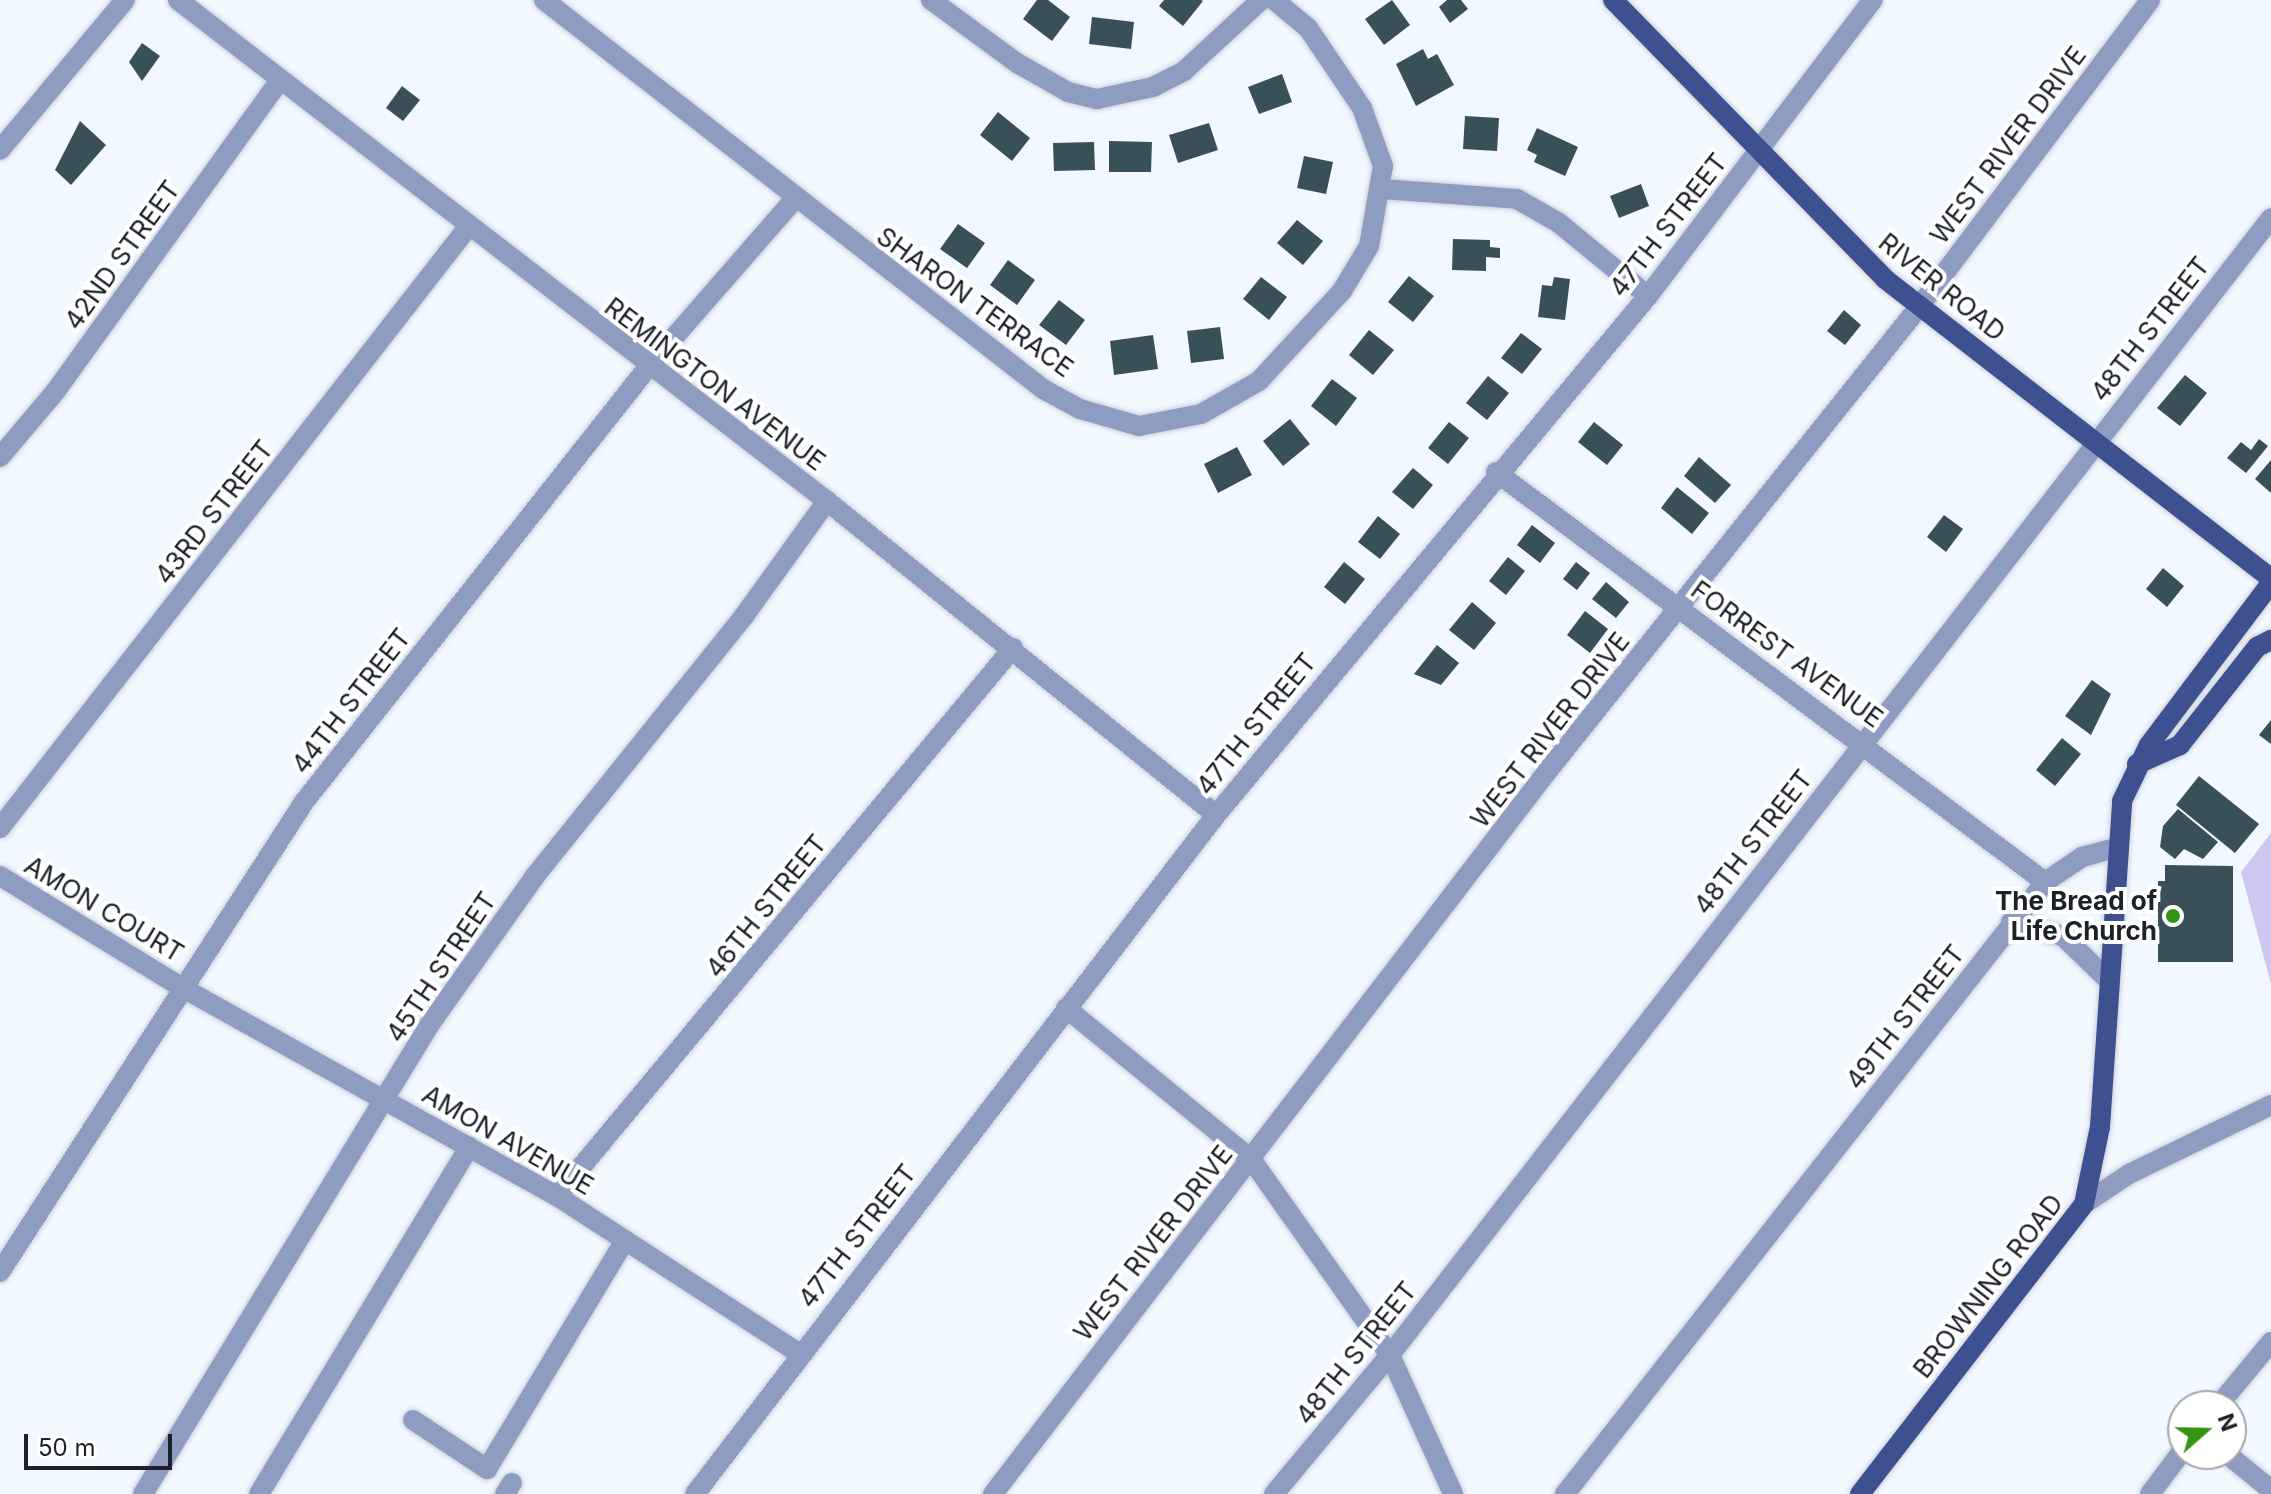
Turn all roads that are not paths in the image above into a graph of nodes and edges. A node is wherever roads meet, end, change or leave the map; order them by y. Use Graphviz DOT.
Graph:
graph roads {
  1 [pos="125,0"];
  2 [pos="178,0"];
  3 [pos="931,0"];
  4 [pos="1261,0"];
  5 [pos="1274,0"];
  6 [pos="1613,0"];
  7 [pos="2150,0"];
  8 [pos="556,3"];
  9 [pos="1861,5"];
  10 [pos="280,80"];
  11 [pos="0,150"];
  12 [pos="1758,152"];
  13 [pos="1382,189"];
  14 [pos="794,200"];
  15 [pos="2271,218"];
  16 [pos="468,227"];
  17 [pos="1648,296"];
  18 [pos="1919,307"];
  19 [pos="649,366"];
  20 [pos="2095,440"];
  21 [pos="0,457"];
  22 [pos="1496,472"];
  23 [pos="827,501"];
  24 [pos="2271,580"];
  25 [pos="1679,607"];
  26 [pos="2271,640"];
  27 [pos="1013,648"];
  28 [pos="1864,742"];
  29 [pos="2137,764"];
  30 [pos="1216,815"];
  31 [pos="0,828"];
  32 [pos="2115,848"];
  33 [pos="0,876"];
  34 [pos="2045,882"];
  35 [pos="2011,922"];
  36 [pos="2106,978"];
  37 [pos="181,987"];
  38 [pos="1066,1008"];
  39 [pos="385,1100"];
  40 [pos="2271,1105"];
  41 [pos="469,1147"];
  42 [pos="1251,1159"];
  43 [pos="557,1196"];
  44 [pos="2084,1204"];
  45 [pos="625,1240"];
  46 [pos="0,1272"];
  47 [pos="2271,1342"];
  48 [pos="799,1353"];
  49 [pos="1390,1355"];
  50 [pos="2231,1390"];
  51 [pos="413,1420"];
  52 [pos="2168,1470"];
  53 [pos="2247,1470"];
  54 [pos="2271,1490"];
  55 [pos="143,1494"];
  56 [pos="259,1494"];
  57 [pos="695,1494"];
  58 [pos="993,1494"];
  59 [pos="1274,1494"];
  60 [pos="1453,1494"];
  61 [pos="1565,1494"];
  62 [pos="1860,1494"];
  63 [pos="2150,1494"];
  1 -- 11 [label="street"];
  2 -- 10 [label="street, REMINGTON AVENUE"];
  3 -- 4 [label="street"];
  5 -- 13 [label="street, SHARON TERRACE"];
  6 -- 12 [label="main road, RIVER ROAD"];
  7 -- 18 [label="street, WEST RIVER DRIVE"];
  8 -- 14 [label="street, SHARON TERRACE"];
  9 -- 12 [label="street, 47TH STREET"];
  10 -- 16 [label="street, REMINGTON AVENUE"];
  10 -- 21 [label="street, 42ND STREET"];
  12 -- 17 [label="street, 47TH STREET"];
  12 -- 18 [label="main road, RIVER ROAD"];
  13 -- 14 [label="street, SHARON TERRACE"];
  13 -- 17 [label="street"];
  14 -- 19 [label="street, 44TH STREET"];
  15 -- 20 [label="street, 48TH STREET"];
  16 -- 19 [label="street, REMINGTON AVENUE"];
  16 -- 31 [label="street, 43RD STREET"];
  17 -- 22 [label="street, 47TH STREET"];
  18 -- 20 [label="main road, RIVER ROAD"];
  18 -- 25 [label="street, WEST RIVER DRIVE"];
  19 -- 23 [label="street, REMINGTON AVENUE"];
  19 -- 37 [label="street, 44TH STREET"];
  20 -- 24 [label="main road, RIVER ROAD"];
  20 -- 28 [label="street, 48TH STREET"];
  22 -- 25 [label="street, FORREST AVENUE"];
  22 -- 30 [label="street, 47TH STREET"];
  23 -- 27 [label="street, REMINGTON AVENUE"];
  23 -- 39 [label="street, 45TH STREET"];
  24 -- 29 [label="main road"];
  25 -- 28 [label="street, FORREST AVENUE"];
  25 -- 42 [label="street, WEST RIVER DRIVE"];
  26 -- 29 [label="main road"];
  27 -- 30 [label="street, REMINGTON AVENUE"];
  27 -- 43 [label="street, 46TH STREET"];
  28 -- 34 [label="street, FORREST AVENUE"];
  28 -- 49 [label="street, 48TH STREET"];
  29 -- 32 [label="main road"];
  30 -- 38 [label="street, 47TH STREET"];
  32 -- 34 [label="street, 49TH STREET"];
  32 -- 36 [label="main road, BROWNING ROAD"];
  33 -- 37 [label="street, AMON COURT"];
  34 -- 35 [label="street, 49TH STREET"];
  35 -- 36 [label="street"];
  35 -- 61 [label="street, 49TH STREET"];
  36 -- 44 [label="main road, BROWNING ROAD"];
  37 -- 39 [label="street, AMON AVENUE"];
  37 -- 46 [label="street, 44TH STREET"];
  38 -- 42 [label="street"];
  38 -- 48 [label="street, 47TH STREET"];
  39 -- 41 [label="street, AMON AVENUE"];
  39 -- 55 [label="street, 45TH STREET"];
  40 -- 44 [label="street"];
  41 -- 43 [label="street, AMON AVENUE"];
  41 -- 56 [label="street"];
  42 -- 49 [label="street"];
  42 -- 58 [label="street, WEST RIVER DRIVE"];
  43 -- 45 [label="street, AMON AVENUE"];
  44 -- 62 [label="main road, BROWNING ROAD"];
  45 -- 48 [label="street, AMON AVENUE"];
  45 -- 51 [label="street"];
  47 -- 50 [label="street"];
  48 -- 57 [label="street, 47TH STREET"];
  49 -- 59 [label="street, 48TH STREET"];
  49 -- 60 [label="street"];
  52 -- 63 [label="street"];
  53 -- 54 [label="street"];
}
